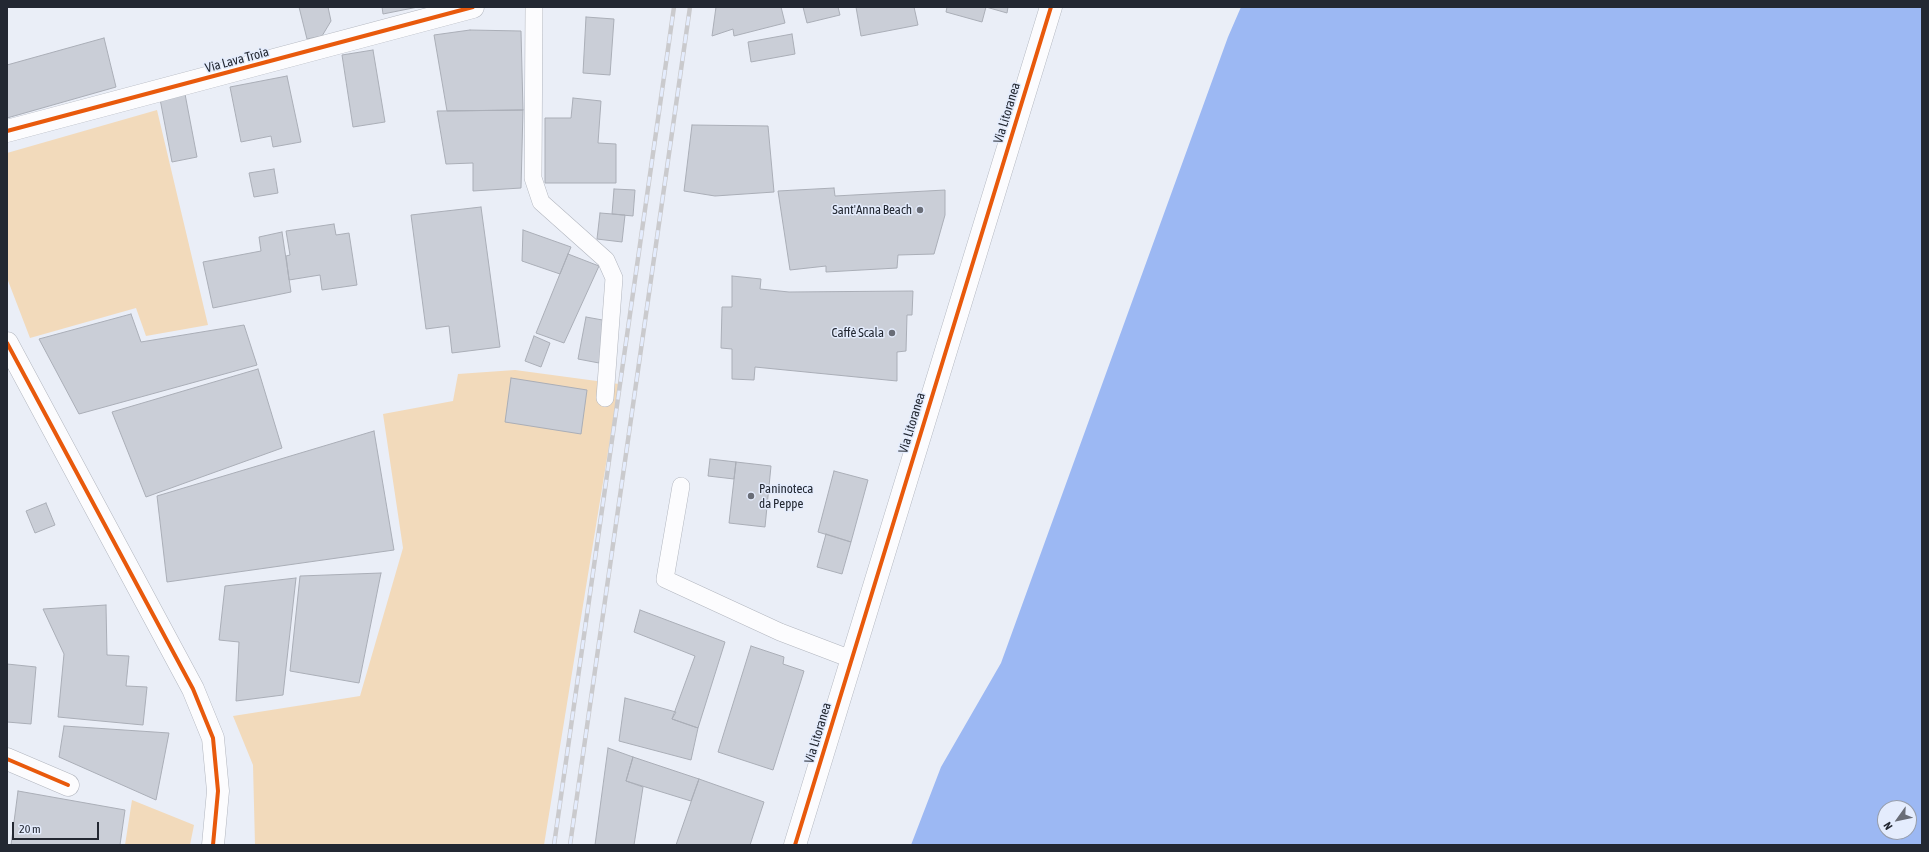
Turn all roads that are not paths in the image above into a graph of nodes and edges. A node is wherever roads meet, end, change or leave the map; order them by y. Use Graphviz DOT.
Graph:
graph roads {
  1 [pos="472,7"];
  2 [pos="534,7"];
  3 [pos="1051,7"];
  4 [pos="7,131"];
  5 [pos="7,343"];
  6 [pos="605,398"];
  7 [pos="680,486"];
  8 [pos="851,659"];
  9 [pos="7,759"];
  10 [pos="68,785"];
  11 [pos="214,845"];
  12 [pos="795,845"];
  1 -- 4 [label="street, Via Lava Troia"];
  2 -- 6 [label="lane"];
  3 -- 8 [label="street, Via Litoranea"];
  5 -- 11 [label="street"];
  7 -- 8 [label="lane"];
  8 -- 12 [label="street, Via Litoranea"];
  9 -- 10 [label="street"];
}
